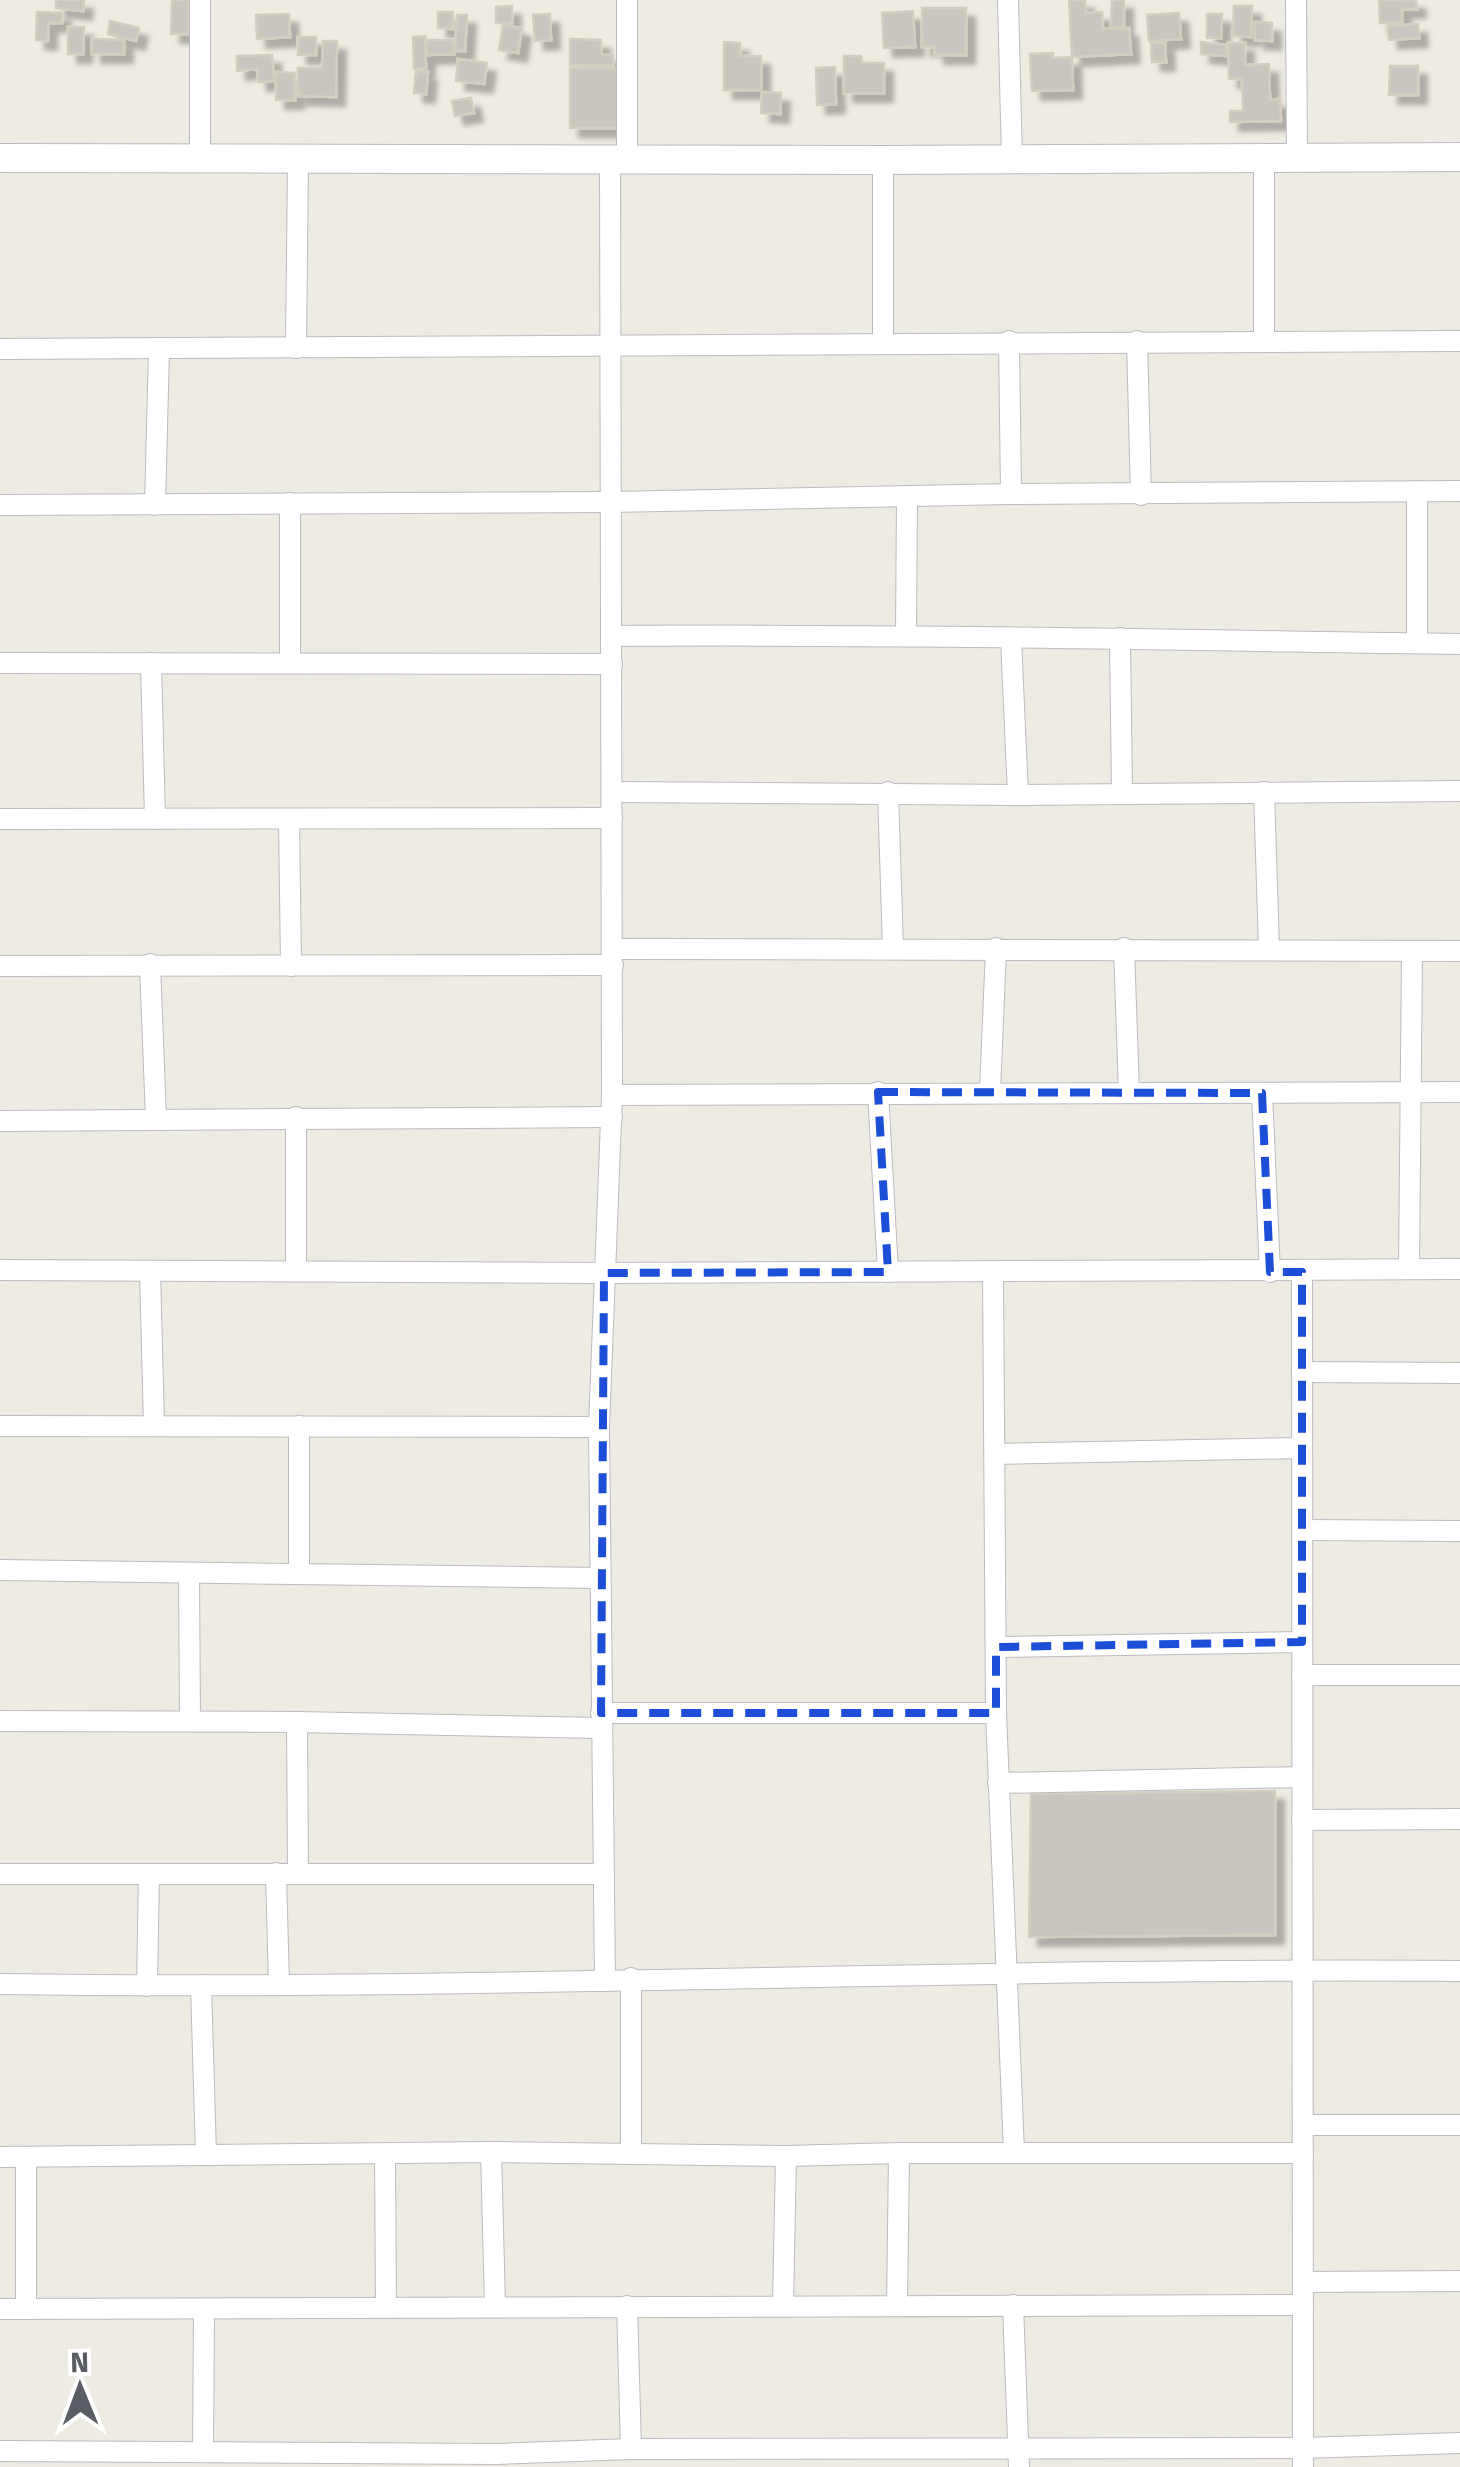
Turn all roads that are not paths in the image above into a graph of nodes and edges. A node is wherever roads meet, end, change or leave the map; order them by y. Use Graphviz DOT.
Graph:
graph roads {
  1 [pos="200,0"];
  2 [pos="628,0"];
  3 [pos="1008,0"];
  4 [pos="1296,0"];
  5 [pos="1460,157"];
  6 [pos="0,158"];
  7 [pos="618,158"];
  8 [pos="1264,158"];
  9 [pos="1297,158"];
  10 [pos="200,160"];
  11 [pos="298,160"];
  12 [pos="882,160"];
  13 [pos="1012,160"];
  14 [pos="1264,340"];
  15 [pos="1009,341"];
  16 [pos="1136,341"];
  17 [pos="1460,341"];
  18 [pos="883,343"];
  19 [pos="610,344"];
  20 [pos="296,348"];
  21 [pos="0,349"];
  22 [pos="159,350"];
  23 [pos="1460,490"];
  24 [pos="1417,491"];
  25 [pos="1010,494"];
  26 [pos="1141,495"];
  27 [pos="907,496"];
  28 [pos="612,502"];
  29 [pos="290,503"];
  30 [pos="156,505"];
  31 [pos="0,506"];
  32 [pos="906,634"];
  33 [pos="612,636"];
  34 [pos="1120,638"];
  35 [pos="1010,639"];
  36 [pos="1416,643"];
  37 [pos="1460,644"];
  38 [pos="0,663"];
  39 [pos="151,663"];
  40 [pos="290,664"];
  41 [pos="612,664"];
  42 [pos="1460,791"];
  43 [pos="612,792"];
  44 [pos="888,792"];
  45 [pos="1264,792"];
  46 [pos="1122,793"];
  47 [pos="1018,795"];
  48 [pos="612,818"];
  49 [pos="0,819"];
  50 [pos="155,819"];
  51 [pos="289,820"];
  52 [pos="893,948"];
  53 [pos="996,948"];
  54 [pos="1124,948"];
  55 [pos="1269,948"];
  56 [pos="1460,950"];
  57 [pos="1412,951"];
  58 [pos="613,957"];
  59 [pos="150,964"];
  60 [pos="0,966"];
  61 [pos="292,966"];
  62 [pos="878,1092"];
  63 [pos="990,1092"];
  64 [pos="1129,1092"];
  65 [pos="1262,1092"];
  66 [pos="1411,1092"];
  67 [pos="1460,1092"];
  68 [pos="612,1095"];
  69 [pos="296,1117"];
  70 [pos="612,1117"];
  71 [pos="156,1120"];
  72 [pos="0,1121"];
  73 [pos="1409,1269"];
  74 [pos="1460,1269"];
  75 [pos="0,1270"];
  76 [pos="150,1270"];
  77 [pos="296,1271"];
  78 [pos="888,1272"];
  79 [pos="993,1272"];
  80 [pos="1270,1272"];
  81 [pos="1302,1272"];
  82 [pos="604,1273"];
  83 [pos="1302,1372"];
  84 [pos="1460,1374"];
  85 [pos="154,1425"];
  86 [pos="0,1426"];
  87 [pos="299,1426"];
  88 [pos="599,1427"];
  89 [pos="1302,1448"];
  90 [pos="995,1454"];
  91 [pos="1302,1530"];
  92 [pos="1460,1530"];
  93 [pos="0,1570"];
  94 [pos="298,1573"];
  95 [pos="189,1574"];
  96 [pos="600,1578"];
  97 [pos="1302,1642"];
  98 [pos="996,1647"];
  99 [pos="1460,1675"];
  100 [pos="1302,1676"];
  101 [pos="996,1714"];
  102 [pos="0,1721"];
  103 [pos="190,1721"];
  104 [pos="601,1721"];
  105 [pos="297,1722"];
  106 [pos="1302,1777"];
  107 [pos="998,1783"];
  108 [pos="1302,1820"];
  109 [pos="1460,1820"];
  110 [pos="298,1872"];
  111 [pos="276,1873"];
  112 [pos="0,1874"];
  113 [pos="150,1874"];
  114 [pos="604,1874"];
  115 [pos="1302,1970"];
  116 [pos="1460,1971"];
  117 [pos="1005,1972"];
  118 [pos="631,1978"];
  119 [pos="605,1980"];
  120 [pos="0,1984"];
  121 [pos="200,1985"];
  122 [pos="280,1985"];
  123 [pos="147,1986"];
  124 [pos="1303,2125"];
  125 [pos="1460,2125"];
  126 [pos="491,2152"];
  127 [pos="899,2152"];
  128 [pos="1014,2152"];
  129 [pos="1302,2153"];
  130 [pos="206,2154"];
  131 [pos="385,2154"];
  132 [pos="631,2154"];
  133 [pos="26,2156"];
  134 [pos="786,2156"];
  135 [pos="0,2157"];
  136 [pos="1460,2280"];
  137 [pos="1303,2282"];
  138 [pos="1013,2305"];
  139 [pos="495,2306"];
  140 [pos="627,2306"];
  141 [pos="782,2306"];
  142 [pos="897,2306"];
  143 [pos="1303,2306"];
  144 [pos="386,2307"];
  145 [pos="26,2308"];
  146 [pos="0,2309"];
  147 [pos="204,2310"];
  148 [pos="1460,2443"];
  149 [pos="631,2450"];
  150 [pos="204,2452"];
  151 [pos="10,2456"];
  152 [pos="1303,2457"];
  153 [pos="768,2458"];
  154 [pos="894,2458"];
  155 [pos="1019,2458"];
  156 [pos="276,2460"];
  157 [pos="498,2460"];
  1 -- 10 [label="street"];
  2 -- 7 [label="street"];
  3 -- 13 [label="street"];
  4 -- 9 [label="street"];
  5 -- 9 [label="street"];
  6 -- 10 [label="street"];
  7 -- 11 [label="street"];
  7 -- 12 [label="street"];
  7 -- 19 [label="street"];
  8 -- 9 [label="street"];
  8 -- 13 [label="street"];
  8 -- 14 [label="street"];
  10 -- 11 [label="street"];
  11 -- 20 [label="street"];
  12 -- 13 [label="street"];
  12 -- 18 [label="street"];
  14 -- 16 [label="street"];
  14 -- 17 [label="street"];
  15 -- 16 [label="street"];
  15 -- 18 [label="street"];
  15 -- 25 [label="street"];
  16 -- 26 [label="street"];
  18 -- 19 [label="street"];
  19 -- 20 [label="street"];
  19 -- 28 [label="street"];
  20 -- 22 [label="street"];
  21 -- 22 [label="street"];
  22 -- 30 [label="street"];
  23 -- 24 [label="street"];
  24 -- 26 [label="street"];
  24 -- 36 [label="street"];
  25 -- 26 [label="street"];
  25 -- 27 [label="street"];
  27 -- 28 [label="street"];
  27 -- 32 [label="street"];
  28 -- 29 [label="street"];
  28 -- 33 [label="street"];
  29 -- 30 [label="street"];
  29 -- 40 [label="street"];
  30 -- 31 [label="street"];
  32 -- 33 [label="street"];
  32 -- 35 [label="street"];
  33 -- 41 [label="street"];
  34 -- 35 [label="street"];
  34 -- 36 [label="street"];
  34 -- 46 [label="street"];
  35 -- 47 [label="street"];
  36 -- 37 [label="street"];
  38 -- 39 [label="street"];
  39 -- 40 [label="street"];
  39 -- 50 [label="street"];
  40 -- 41 [label="street"];
  41 -- 43 [label="street"];
  42 -- 45 [label="street"];
  43 -- 44 [label="street"];
  43 -- 48 [label="street"];
  44 -- 47 [label="street"];
  44 -- 52 [label="street"];
  45 -- 46 [label="street"];
  45 -- 55 [label="street"];
  46 -- 47 [label="street"];
  48 -- 51 [label="street"];
  48 -- 58 [label="street"];
  49 -- 50 [label="street"];
  50 -- 51 [label="street"];
  51 -- 61 [label="street"];
  52 -- 53 [label="street"];
  52 -- 58 [label="street"];
  53 -- 54 [label="street"];
  53 -- 63 [label="street"];
  54 -- 55 [label="street"];
  54 -- 64 [label="street"];
  55 -- 57 [label="street"];
  56 -- 57 [label="street"];
  57 -- 66 [label="street"];
  58 -- 61 [label="street"];
  58 -- 68 [label="street"];
  59 -- 60 [label="street"];
  59 -- 61 [label="street"];
  59 -- 71 [label="street"];
  62 -- 63 [label="street"];
  62 -- 68 [label="street"];
  62 -- 78 [label="street"];
  63 -- 64 [label="street"];
  64 -- 65 [label="street"];
  65 -- 66 [label="street"];
  65 -- 80 [label="street"];
  66 -- 67 [label="street"];
  66 -- 73 [label="street"];
  68 -- 70 [label="street"];
  69 -- 70 [label="street"];
  69 -- 71 [label="street"];
  69 -- 77 [label="street"];
  70 -- 82 [label="street"];
  71 -- 72 [label="street"];
  73 -- 74 [label="street"];
  73 -- 81 [label="street"];
  75 -- 76 [label="street"];
  76 -- 77 [label="street"];
  76 -- 85 [label="street"];
  77 -- 82 [label="street"];
  78 -- 79 [label="street"];
  78 -- 82 [label="street"];
  79 -- 80 [label="street"];
  79 -- 90 [label="street"];
  80 -- 81 [label="street"];
  81 -- 83 [label="street"];
  82 -- 88 [label="street"];
  83 -- 84 [label="street"];
  83 -- 89 [label="street"];
  85 -- 86 [label="street"];
  85 -- 87 [label="street"];
  87 -- 88 [label="street"];
  87 -- 94 [label="street"];
  88 -- 96 [label="street"];
  89 -- 90 [label="street"];
  89 -- 91 [label="street"];
  90 -- 98 [label="street"];
  91 -- 92 [label="street"];
  91 -- 97 [label="street"];
  93 -- 95 [label="street"];
  94 -- 95 [label="street"];
  94 -- 96 [label="street"];
  95 -- 103 [label="street"];
  96 -- 104 [label="street"];
  97 -- 98 [label="street"];
  97 -- 100 [label="street"];
  98 -- 101 [label="street"];
  99 -- 100 [label="street"];
  100 -- 106 [label="street"];
  101 -- 104 [label="street"];
  101 -- 107 [label="street"];
  102 -- 103 [label="street"];
  103 -- 105 [label="street"];
  104 -- 105 [label="street"];
  104 -- 114 [label="street"];
  105 -- 110 [label="street"];
  106 -- 107 [label="street"];
  106 -- 108 [label="street"];
  107 -- 117 [label="street"];
  108 -- 109 [label="street"];
  108 -- 115 [label="street"];
  110 -- 111 [label="street"];
  110 -- 114 [label="street"];
  111 -- 113 [label="street"];
  111 -- 122 [label="street"];
  112 -- 113 [label="street"];
  113 -- 123 [label="street"];
  114 -- 119 [label="street"];
  115 -- 116 [label="street"];
  115 -- 117 [label="street"];
  115 -- 124 [label="street"];
  117 -- 118 [label="street"];
  117 -- 128 [label="street"];
  118 -- 119 [label="street"];
  118 -- 132 [label="street"];
  119 -- 122 [label="street"];
  120 -- 123 [label="street"];
  121 -- 122 [label="street"];
  121 -- 123 [label="street"];
  121 -- 130 [label="street"];
  124 -- 125 [label="street"];
  124 -- 129 [label="street"];
  126 -- 131 [label="street"];
  126 -- 132 [label="street"];
  126 -- 139 [label="street"];
  127 -- 128 [label="street"];
  127 -- 134 [label="street"];
  127 -- 142 [label="street"];
  128 -- 129 [label="street"];
  129 -- 137 [label="street"];
  130 -- 131 [label="street"];
  130 -- 133 [label="street"];
  131 -- 144 [label="street"];
  132 -- 134 [label="street"];
  133 -- 135 [label="street"];
  133 -- 145 [label="street"];
  134 -- 141 [label="street"];
  136 -- 137 [label="street"];
  137 -- 143 [label="street"];
  138 -- 142 [label="street"];
  138 -- 143 [label="street"];
  138 -- 155 [label="street"];
  139 -- 140 [label="street"];
  139 -- 144 [label="street"];
  140 -- 141 [label="street"];
  140 -- 149 [label="street"];
  141 -- 142 [label="street"];
  143 -- 152 [label="street"];
  144 -- 147 [label="street"];
  145 -- 146 [label="street"];
  145 -- 147 [label="street"];
  147 -- 150 [label="street"];
  148 -- 152 [label="street"];
  149 -- 153 [label="street"];
  149 -- 157 [label="street"];
  150 -- 151 [label="street"];
  150 -- 156 [label="street"];
  152 -- 155 [label="street"];
  153 -- 154 [label="street"];
  154 -- 155 [label="street"];
  156 -- 157 [label="street"];
}
